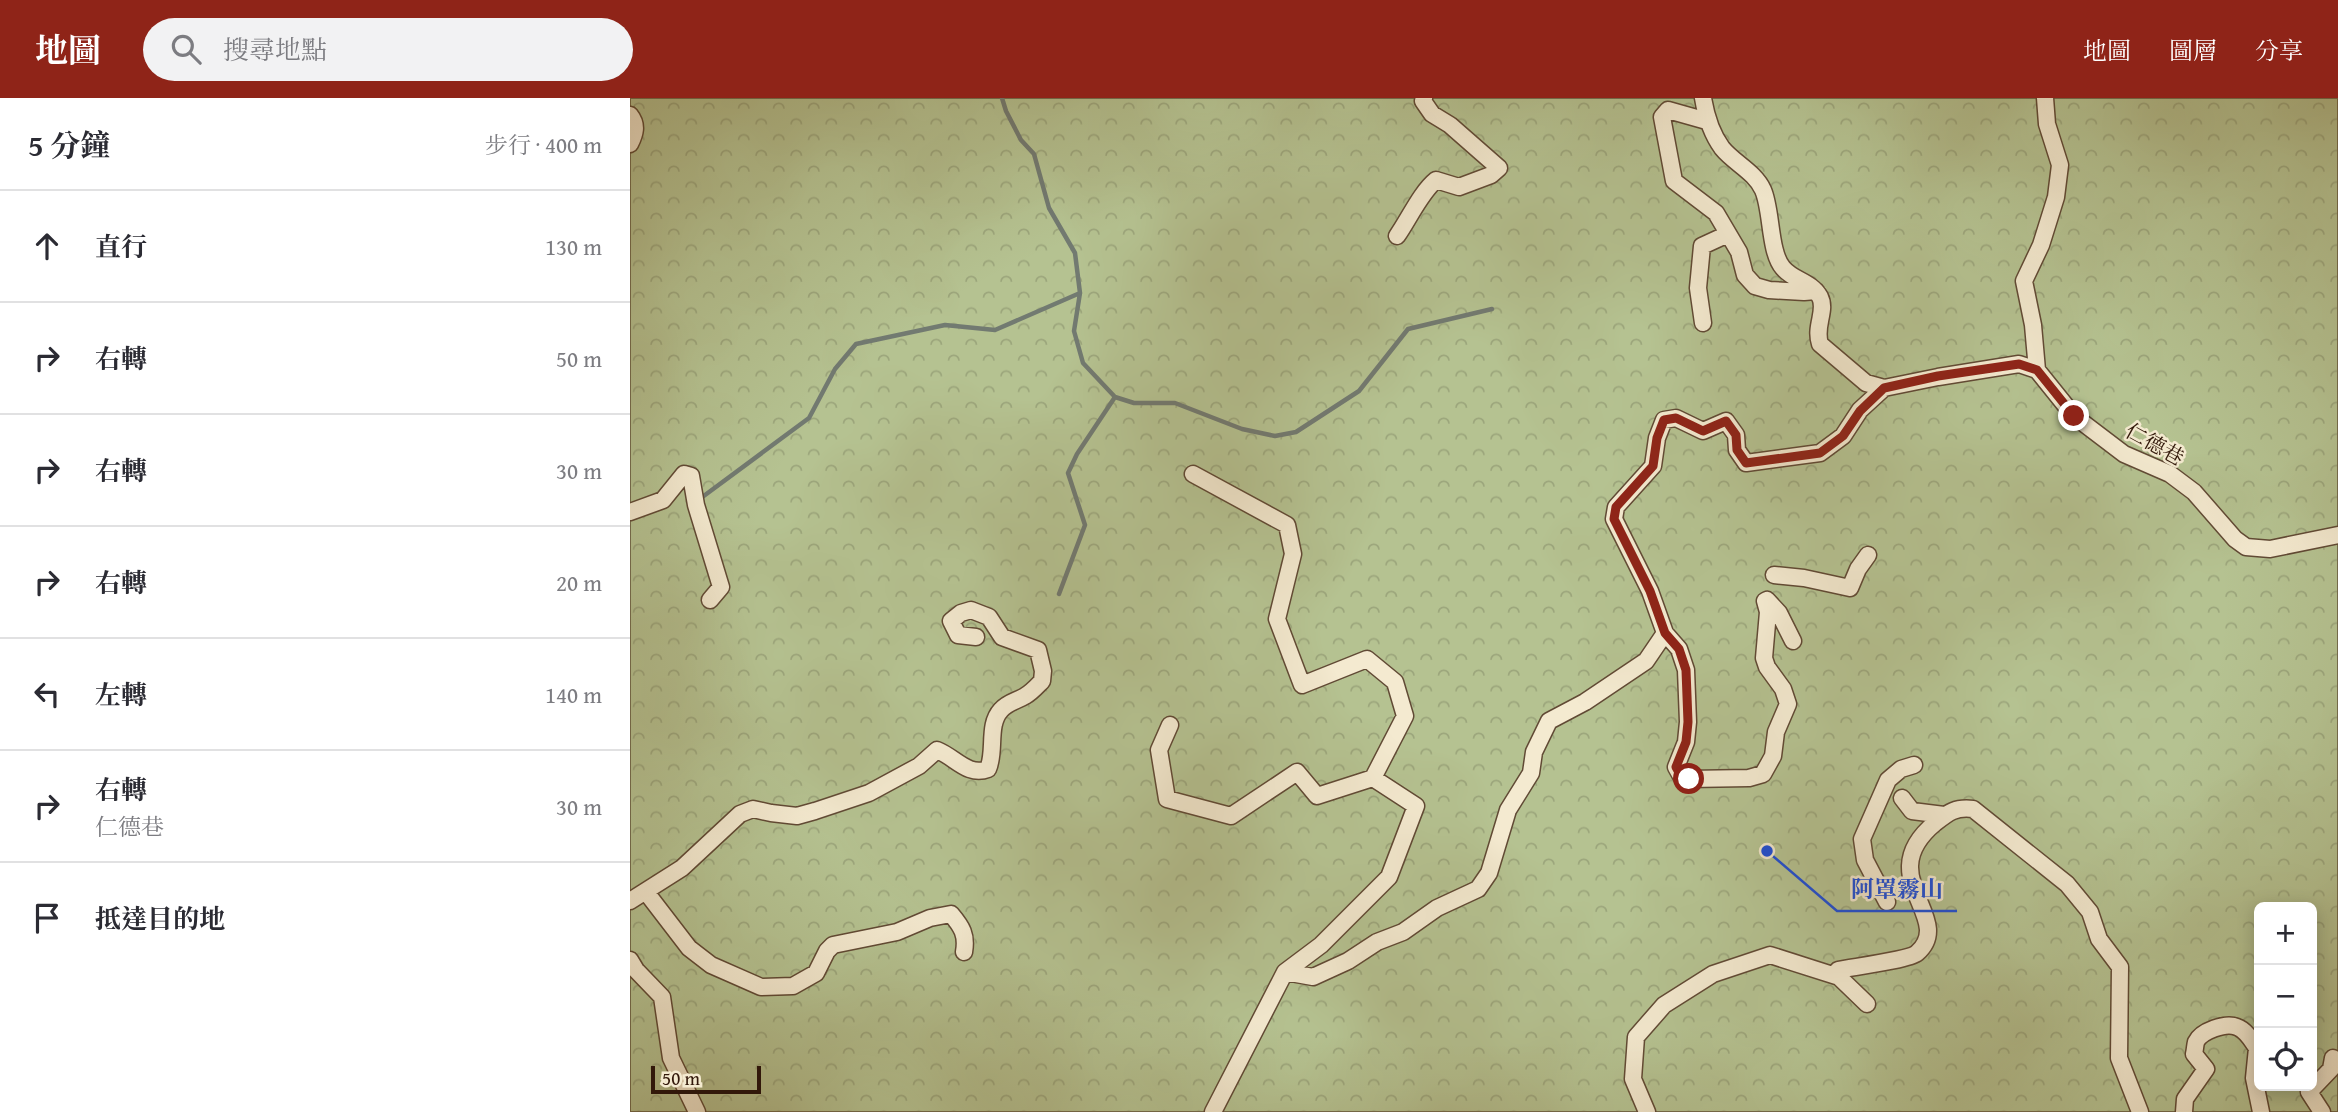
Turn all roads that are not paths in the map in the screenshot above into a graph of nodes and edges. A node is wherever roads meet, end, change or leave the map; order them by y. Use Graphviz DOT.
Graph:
graph roads {
  1 [pos="1424,98"];
  2 [pos="1703,98"];
  3 [pos="2045,98"];
  4 [pos="630,116"];
  5 [pos="1707,121"];
  6 [pos="630,144"];
  7 [pos="1728,234"];
  8 [pos="1397,236"];
  9 [pos="1816,291"];
  10 [pos="1703,323"];
  11 [pos="2037,370"];
  12 [pos="1884,388"];
  13 [pos="1193,474"];
  14 [pos="630,512"];
  15 [pos="2338,535"];
  16 [pos="1868,555"];
  17 [pos="1774,575"];
  18 [pos="710,600"];
  19 [pos="1665,633"];
  20 [pos="976,637"];
  21 [pos="1793,641"];
  22 [pos="1170,725"];
  23 [pos="1913,765"];
  24 [pos="1373,778"];
  25 [pos="1902,798"];
  26 [pos="1944,815"];
  27 [pos="646,892"];
  28 [pos="630,901"];
  29 [pos="1887,902"];
  30 [pos="964,952"];
  31 [pos="630,960"];
  32 [pos="1285,972"];
  33 [pos="1839,977"];
  34 [pos="1867,1004"];
  35 [pos="2333,1058"];
  36 [pos="697,1112"];
  37 [pos="1213,1112"];
  38 [pos="1647,1112"];
  39 [pos="2140,1112"];
  40 [pos="2184,1112"];
  41 [pos="2261,1112"];
  42 [pos="2322,1112"];
  1 -- 8 [label="street"];
  2 -- 5 [label="street"];
  3 -- 11 [label="street"];
  4 -- 6 [label="street"];
  5 -- 7 [label="street"];
  5 -- 9 [label="street"];
  7 -- 9 [label="street"];
  7 -- 10 [label="street"];
  9 -- 12 [label="street"];
  11 -- 12 [label="street"];
  11 -- 15 [label="street, 仁德巷"];
  12 -- 19 [label="street"];
  13 -- 24 [label="street"];
  14 -- 18 [label="street"];
  16 -- 17 [label="street"];
  19 -- 21 [label="street"];
  19 -- 32 [label="street"];
  20 -- 27 [label="street"];
  22 -- 24 [label="street"];
  23 -- 29 [label="street"];
  24 -- 32 [label="street"];
  25 -- 26 [label="street"];
  26 -- 33 [label="street"];
  26 -- 39 [label="street"];
  27 -- 28 [label="street"];
  27 -- 30 [label="street"];
  31 -- 36 [label="street"];
  32 -- 37 [label="street"];
  33 -- 34 [label="street"];
  33 -- 38 [label="street"];
  35 -- 42 [label="street"];
  40 -- 41 [label="street"];
}
